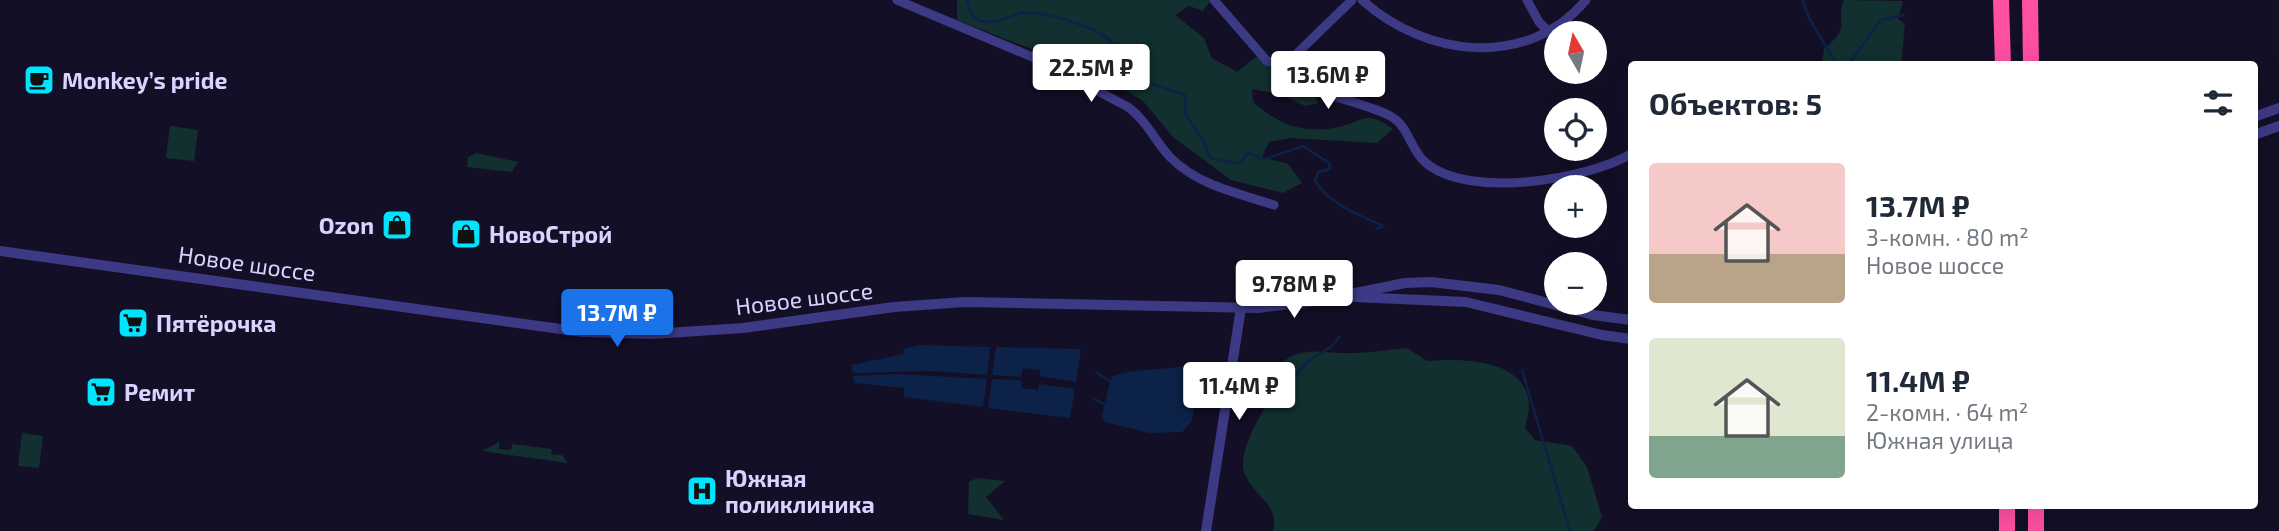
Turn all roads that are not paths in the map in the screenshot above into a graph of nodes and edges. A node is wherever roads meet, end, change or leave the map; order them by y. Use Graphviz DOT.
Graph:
graph roads {
  1 [pos="897,0"];
  2 [pos="1214,0"];
  3 [pos="1352,0"];
  4 [pos="1362,0"];
  5 [pos="1527,0"];
  6 [pos="1586,0"];
  7 [pos="2001,0"];
  8 [pos="2030,0"];
  9 [pos="1562,21"];
  10 [pos="1544,27"];
  11 [pos="1544,34"];
  12 [pos="2003,61"];
  13 [pos="2031,61"];
  14 [pos="1285,65"];
  15 [pos="2279,108"];
  16 [pos="2258,116"];
  17 [pos="2279,126"];
  18 [pos="2258,134"];
  19 [pos="1628,155"];
  20 [pos="1273,205"];
  21 [pos="0,251"];
  22 [pos="1344,296"];
  23 [pos="1241,308"];
  24 [pos="1628,320"];
  25 [pos="1628,338"];
  26 [pos="2007,509"];
  27 [pos="2036,509"];
  28 [pos="1206,531"];
  29 [pos="2007,531"];
  30 [pos="2036,531"];
  1 -- 20 [label="street"];
  2 -- 14 [label="street"];
  3 -- 14 [label="street"];
  4 -- 11 [label="street"];
  5 -- 10 [label="street"];
  6 -- 9 [label="street"];
  7 -- 12 [label="highway"];
  8 -- 13 [label="highway"];
  14 -- 19 [label="street"];
  15 -- 16 [label="street"];
  17 -- 18 [label="street"];
  21 -- 23 [label="street, Новое шоссе"];
  22 -- 23 [label="street, Новое шоссе"];
  22 -- 24 [label="street"];
  22 -- 25 [label="street"];
  23 -- 28 [label="street"];
  26 -- 29 [label="highway"];
  27 -- 30 [label="highway"];
}
